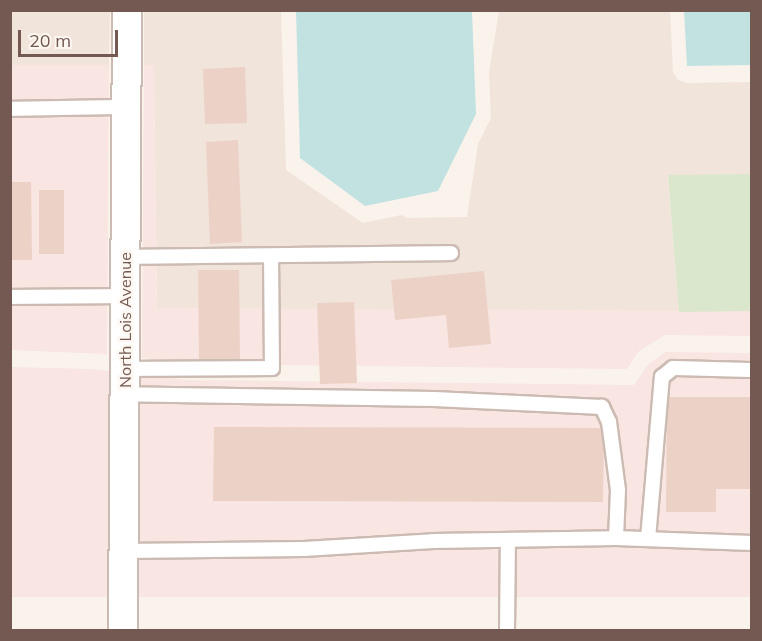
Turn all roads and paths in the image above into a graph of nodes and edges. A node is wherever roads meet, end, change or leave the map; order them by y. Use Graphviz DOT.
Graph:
graph roads {
  1 [pos="127,10"];
  2 [pos="126,107"];
  3 [pos="10,109"];
  4 [pos="451,253"];
  5 [pos="271,256"];
  6 [pos="125,257"];
  7 [pos="125,296"];
  8 [pos="10,297"];
  9 [pos="752,370"];
  10 [pos="124,382"];
  11 [pos="616,538"];
  12 [pos="648,539"];
  13 [pos="508,540"];
  14 [pos="752,543"];
  15 [pos="123,551"];
  16 [pos="123,630"];
  17 [pos="507,630"];
  1 -- 2 [label="street, North Lois Avenue"];
  2 -- 3 [label="lane"];
  2 -- 6 [label="street, North Lois Avenue"];
  4 -- 5 [label="lane"];
  5 -- 6 [label="lane"];
  5 -- 10 [label="lane"];
  6 -- 7 [label="street, North Lois Avenue"];
  7 -- 8 [label="lane"];
  7 -- 10 [label="street, North Lois Avenue"];
  9 -- 12 [label="lane"];
  10 -- 11 [label="lane"];
  10 -- 15 [label="street, North Lois Avenue"];
  11 -- 12 [label="lane"];
  11 -- 13 [label="lane"];
  12 -- 14 [label="lane"];
  13 -- 15 [label="lane"];
  13 -- 17 [label="lane"];
  15 -- 16 [label="street, North Lois Avenue"];
}
